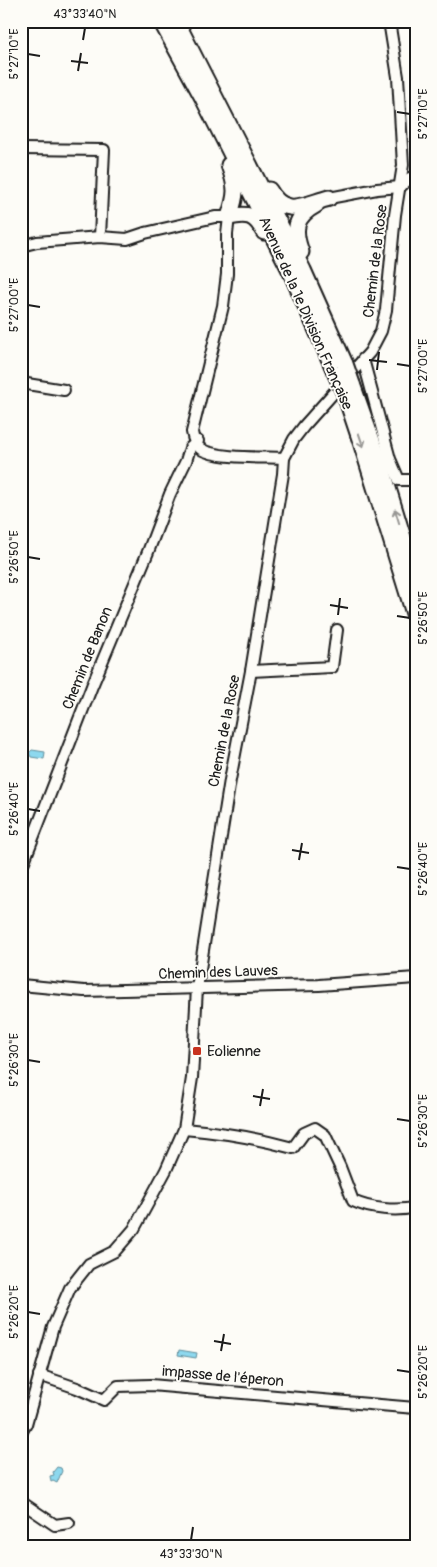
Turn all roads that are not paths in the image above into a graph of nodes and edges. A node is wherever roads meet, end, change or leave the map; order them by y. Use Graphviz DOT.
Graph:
graph roads {
  1 [pos="161,21"];
  2 [pos="388,21"];
  3 [pos="176,22"];
  4 [pos="177,53"];
  5 [pos="21,149"];
  6 [pos="416,177"];
  7 [pos="400,187"];
  8 [pos="329,198"];
  9 [pos="229,217"];
  10 [pos="100,237"];
  11 [pos="21,246"];
  12 [pos="333,335"];
  13 [pos="363,360"];
  14 [pos="338,371"];
  15 [pos="21,383"];
  16 [pos="64,390"];
  17 [pos="347,392"];
  18 [pos="200,445"];
  19 [pos="284,458"];
  20 [pos="416,480"];
  21 [pos="416,580"];
  22 [pos="416,620"];
  23 [pos="337,630"];
  24 [pos="251,671"];
  25 [pos="21,869"];
  26 [pos="416,978"];
  27 [pos="21,985"];
  28 [pos="197,988"];
  29 [pos="184,1129"];
  30 [pos="416,1207"];
  31 [pos="39,1375"];
  32 [pos="415,1408"];
  33 [pos="21,1433"];
  34 [pos="21,1502"];
  35 [pos="69,1522"];
  1 -- 4 [label="highway, Avenue de la 1e Division Française"];
  2 -- 7 [label="street, Chemin de la Rose"];
  3 -- 8 [label="highway"];
  3 -- 12 [label="highway, Avenue de la 1e Division Française"];
  4 -- 9 [label="highway"];
  4 -- 14 [label="highway, Avenue de la 1e Division Française"];
  5 -- 10 [label="street"];
  6 -- 7 [label="street"];
  7 -- 8 [label="street"];
  7 -- 13 [label="street, Chemin de la Rose"];
  8 -- 12 [label="highway"];
  9 -- 10 [label="street"];
  9 -- 14 [label="highway"];
  9 -- 18 [label="street"];
  10 -- 11 [label="street"];
  12 -- 14 [label="highway, Avenue de la 1e Division Française"];
  13 -- 19 [label="street, Chemin de la Rose"];
  13 -- 20 [label="street"];
  14 -- 17 [label="highway, Avenue de la 1e Division Française, bridge"];
  15 -- 16 [label="street"];
  21 -- 17 [label="highway, Avenue de la 1e Division Française, one-way"];
  17 -- 22 [label="highway, Avenue de la 1e Division Française, one-way"];
  18 -- 19 [label="street"];
  18 -- 25 [label="street, Chemin de Banon"];
  19 -- 24 [label="street, Chemin de la Rose"];
  23 -- 24 [label="street"];
  24 -- 28 [label="street, Chemin de la Rose"];
  26 -- 28 [label="street, Chemin des Lauves"];
  27 -- 28 [label="street, Chemin des Lauves"];
  28 -- 29 [label="street, Chemin de la Rose"];
  29 -- 30 [label="street"];
  29 -- 31 [label="street, Chemin de la Rose"];
  31 -- 32 [label="street, impasse de l'éperon"];
  31 -- 33 [label="street, Chemin de la Rose"];
  34 -- 35 [label="street"];
}
